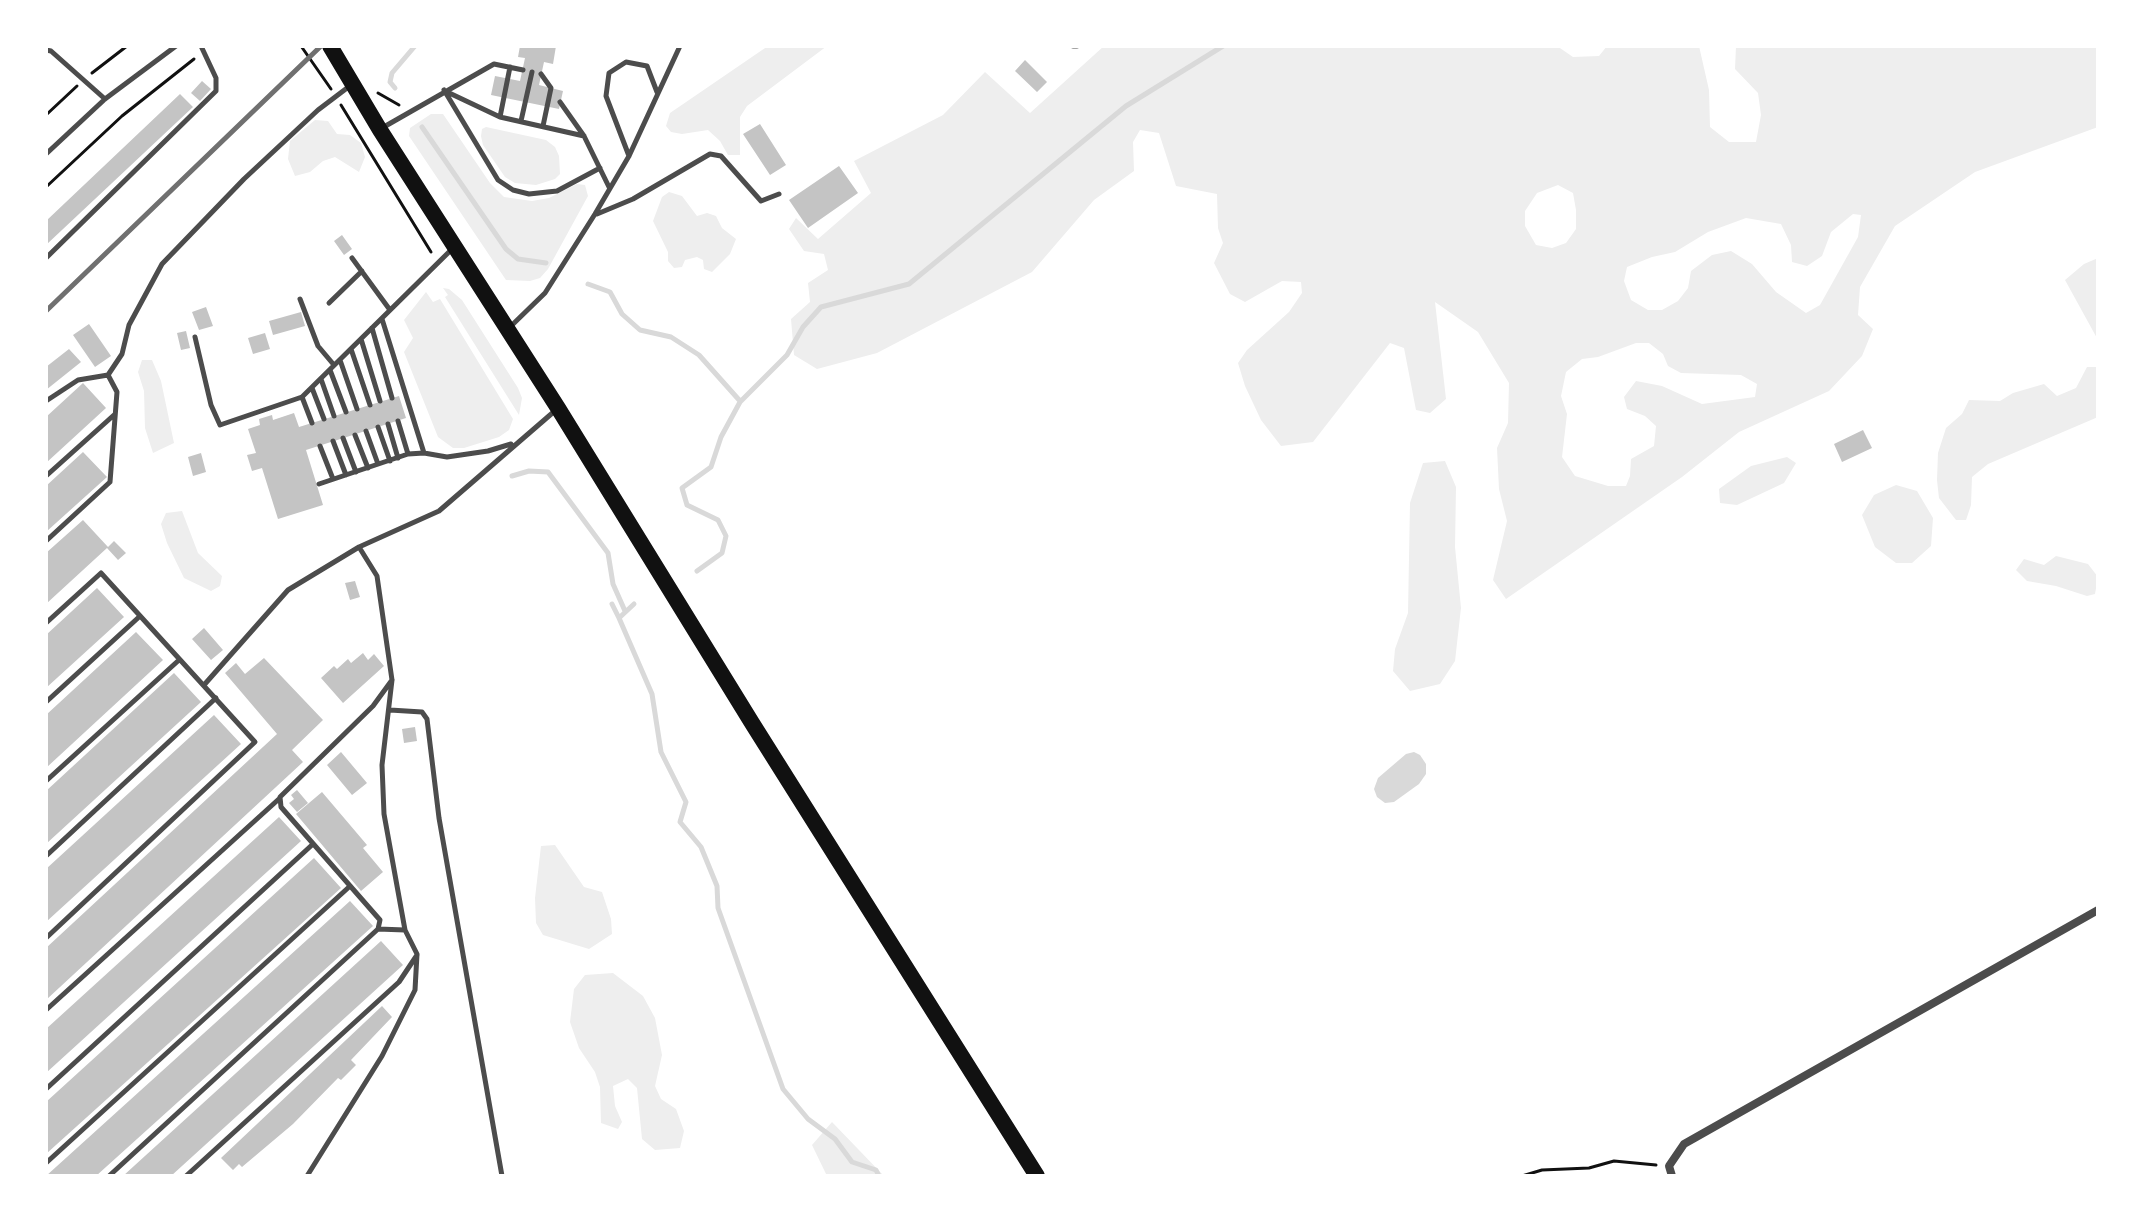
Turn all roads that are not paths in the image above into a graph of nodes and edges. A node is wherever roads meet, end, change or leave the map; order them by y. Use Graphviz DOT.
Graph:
graph roads {
  1 [pos="176,46"];
  2 [pos="330,46"];
  3 [pos="680,46"];
  4 [pos="202,49"];
  5 [pos="46,50"];
  6 [pos="510,67"];
  7 [pos="523,70"];
  8 [pos="532,72"];
  9 [pos="541,74"];
  10 [pos="352,84"];
  11 [pos="444,90"];
  12 [pos="657,93"];
  13 [pos="105,99"];
  14 [pos="560,102"];
  15 [pos="500,117"];
  16 [pos="521,121"];
  17 [pos="543,126"];
  18 [pos="380,130"];
  19 [pos="584,136"];
  20 [pos="46,154"];
  21 [pos="629,156"];
  22 [pos="600,168"];
  23 [pos="609,188"];
  24 [pos="779,194"];
  25 [pos="595,214"];
  26 [pos="454,248"];
  27 [pos="46,258"];
  28 [pos="352,258"];
  29 [pos="362,271"];
  30 [pos="300,299"];
  31 [pos="329,303"];
  32 [pos="390,310"];
  33 [pos="382,318"];
  34 [pos="372,328"];
  35 [pos="507,331"];
  36 [pos="195,337"];
  37 [pos="361,339"];
  38 [pos="351,349"];
  39 [pos="340,360"];
  40 [pos="332,368"];
  41 [pos="108,375"];
  42 [pos="320,379"];
  43 [pos="312,388"];
  44 [pos="302,397"];
  45 [pos="392,398"];
  46 [pos="46,401"];
  47 [pos="380,401"];
  48 [pos="370,405"];
  49 [pos="558,408"];
  50 [pos="357,409"];
  51 [pos="346,412"];
  52 [pos="114,414"];
  53 [pos="334,416"];
  54 [pos="324,419"];
  55 [pos="398,421"];
  56 [pos="312,423"];
  57 [pos="388,424"];
  58 [pos="378,427"];
  59 [pos="366,431"];
  60 [pos="355,435"];
  61 [pos="343,438"];
  62 [pos="333,441"];
  63 [pos="516,442"];
  64 [pos="320,446"];
  65 [pos="424,453"];
  66 [pos="408,454"];
  67 [pos="398,458"];
  68 [pos="390,461"];
  69 [pos="378,464"];
  70 [pos="368,468"];
  71 [pos="356,472"];
  72 [pos="346,475"];
  73 [pos="46,476"];
  74 [pos="333,479"];
  75 [pos="319,484"];
  76 [pos="46,541"];
  77 [pos="359,547"];
  78 [pos="139,617"];
  79 [pos="46,623"];
  80 [pos="179,660"];
  81 [pos="392,680"];
  82 [pos="204,685"];
  83 [pos="216,698"];
  84 [pos="46,702"];
  85 [pos="390,710"];
  86 [pos="46,781"];
  87 [pos="280,797"];
  88 [pos="313,844"];
  89 [pos="46,856"];
  90 [pos="349,887"];
  91 [pos="2098,910"];
  92 [pos="378,929"];
  93 [pos="405,930"];
  94 [pos="46,938"];
  95 [pos="417,954"];
  96 [pos="46,1010"];
  97 [pos="46,1089"];
  98 [pos="46,1163"];
  99 [pos="109,1176"];
  100 [pos="186,1176"];
  101 [pos="307,1176"];
  102 [pos="502,1176"];
  103 [pos="1037,1176"];
  104 [pos="1672,1176"];
  1 -- 13 [label="lane"];
  2 -- 10 [label="main road"];
  3 -- 12 [label="lane"];
  4 -- 27 [label="lane"];
  5 -- 13 [label="lane"];
  6 -- 7 [label="lane"];
  6 -- 11 [label="lane"];
  6 -- 15 [label="lane"];
  8 -- 16 [label="lane"];
  9 -- 17 [label="lane"];
  10 -- 18 [label="main road"];
  10 -- 41 [label="lane"];
  11 -- 15 [label="lane"];
  11 -- 18 [label="lane"];
  11 -- 22 [label="lane"];
  12 -- 21 [label="lane"];
  12 -- 21 [label="lane"];
  13 -- 20 [label="lane"];
  14 -- 19 [label="lane"];
  15 -- 16 [label="lane"];
  16 -- 17 [label="lane"];
  17 -- 19 [label="lane"];
  18 -- 26 [label="main road"];
  19 -- 22 [label="lane"];
  21 -- 23 [label="lane"];
  22 -- 23 [label="lane"];
  23 -- 25 [label="lane"];
  24 -- 25 [label="lane"];
  25 -- 35 [label="lane"];
  26 -- 32 [label="lane"];
  26 -- 35 [label="main road"];
  28 -- 29 [label="lane"];
  29 -- 31 [label="lane"];
  29 -- 32 [label="lane"];
  30 -- 40 [label="lane"];
  32 -- 33 [label="lane"];
  33 -- 34 [label="lane"];
  33 -- 65 [label="lane"];
  34 -- 37 [label="lane"];
  34 -- 45 [label="lane"];
  35 -- 49 [label="main road"];
  36 -- 44 [label="lane"];
  37 -- 38 [label="lane"];
  37 -- 47 [label="lane"];
  38 -- 39 [label="lane"];
  38 -- 48 [label="lane"];
  39 -- 40 [label="lane"];
  39 -- 50 [label="lane"];
  40 -- 42 [label="lane"];
  40 -- 51 [label="lane"];
  41 -- 46 [label="lane"];
  41 -- 52 [label="lane"];
  42 -- 43 [label="lane"];
  42 -- 53 [label="lane"];
  43 -- 44 [label="lane"];
  43 -- 54 [label="lane"];
  44 -- 56 [label="lane"];
  49 -- 63 [label="lane"];
  49 -- 103 [label="main road"];
  52 -- 73 [label="lane"];
  52 -- 76 [label="lane"];
  55 -- 66 [label="lane"];
  57 -- 67 [label="lane"];
  58 -- 68 [label="lane"];
  59 -- 69 [label="lane"];
  60 -- 70 [label="lane"];
  61 -- 71 [label="lane"];
  62 -- 72 [label="lane"];
  63 -- 65 [label="lane"];
  63 -- 77 [label="lane"];
  64 -- 74 [label="lane"];
  65 -- 66 [label="lane"];
  66 -- 67 [label="lane"];
  67 -- 68 [label="lane"];
  68 -- 69 [label="lane"];
  69 -- 70 [label="lane"];
  70 -- 71 [label="lane"];
  71 -- 72 [label="lane"];
  72 -- 74 [label="lane"];
  74 -- 75 [label="lane"];
  77 -- 81 [label="lane"];
  77 -- 82 [label="lane"];
  78 -- 79 [label="lane"];
  78 -- 80 [label="lane"];
  78 -- 84 [label="lane"];
  80 -- 82 [label="lane"];
  80 -- 86 [label="lane"];
  81 -- 85 [label="lane"];
  81 -- 87 [label="lane"];
  82 -- 83 [label="lane"];
  83 -- 89 [label="lane"];
  83 -- 94 [label="lane"];
  85 -- 93 [label="lane"];
  85 -- 102 [label="lane"];
  87 -- 88 [label="lane"];
  87 -- 96 [label="lane"];
  88 -- 90 [label="lane"];
  88 -- 97 [label="lane"];
  90 -- 92 [label="lane"];
  90 -- 98 [label="lane"];
  91 -- 104 [label="street"];
  92 -- 93 [label="lane"];
  92 -- 99 [label="lane"];
  93 -- 95 [label="lane"];
  95 -- 100 [label="lane"];
  95 -- 101 [label="lane"];
}
